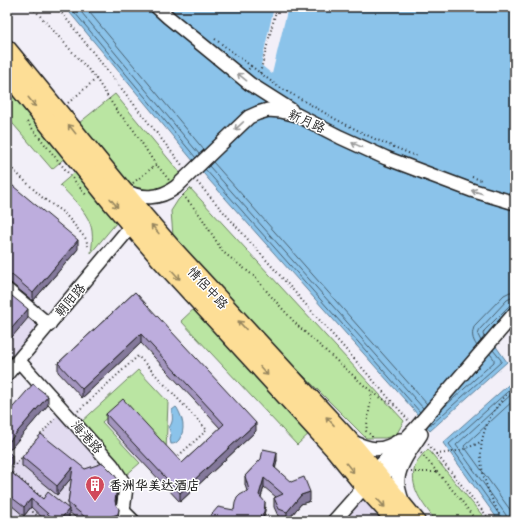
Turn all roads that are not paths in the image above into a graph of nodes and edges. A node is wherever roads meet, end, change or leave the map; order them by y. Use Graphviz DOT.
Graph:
graph roads {
  1 [pos="157,7"];
  2 [pos="7,50"];
  3 [pos="7,72"];
  4 [pos="297,115"];
  5 [pos="119,186"];
  6 [pos="515,203"];
  7 [pos="132,225"];
  8 [pos="7,290"];
  9 [pos="515,312"];
  10 [pos="49,325"];
  11 [pos="515,326"];
  12 [pos="19,361"];
  13 [pos="7,374"];
  14 [pos="421,435"];
  15 [pos="348,440"];
  16 [pos="373,479"];
  17 [pos="406,516"];
  18 [pos="133,521"];
  19 [pos="334,521"];
  4 -- 1 [label="street, one-way"];
  5 -- 2 [label="highway, 情侶中路, one-way"];
  3 -- 7 [label="highway, 情侶中路, one-way"];
  4 -- 5 [label="street, 新月路, one-way"];
  6 -- 4 [label="street, 新月路, one-way"];
  15 -- 5 [label="highway, 情侶中路, one-way"];
  7 -- 10 [label="street, 朝阳路"];
  7 -- 16 [label="highway, 情侶中路, one-way"];
  8 -- 10 [label="street"];
  9 -- 14 [label="street"];
  10 -- 12 [label="street, 朝阳路"];
  11 -- 14 [label="street"];
  12 -- 13 [label="street, 朝阳路"];
  12 -- 18 [label="street, 海港路"];
  14 -- 15 [label="street"];
  14 -- 16 [label="street"];
  14 -- 17 [label="street"];
  15 -- 16 [label="highway, 情侶中路"];
  16 -- 17 [label="highway, 情侶中路"];
  16 -- 19 [label="street"];
}
